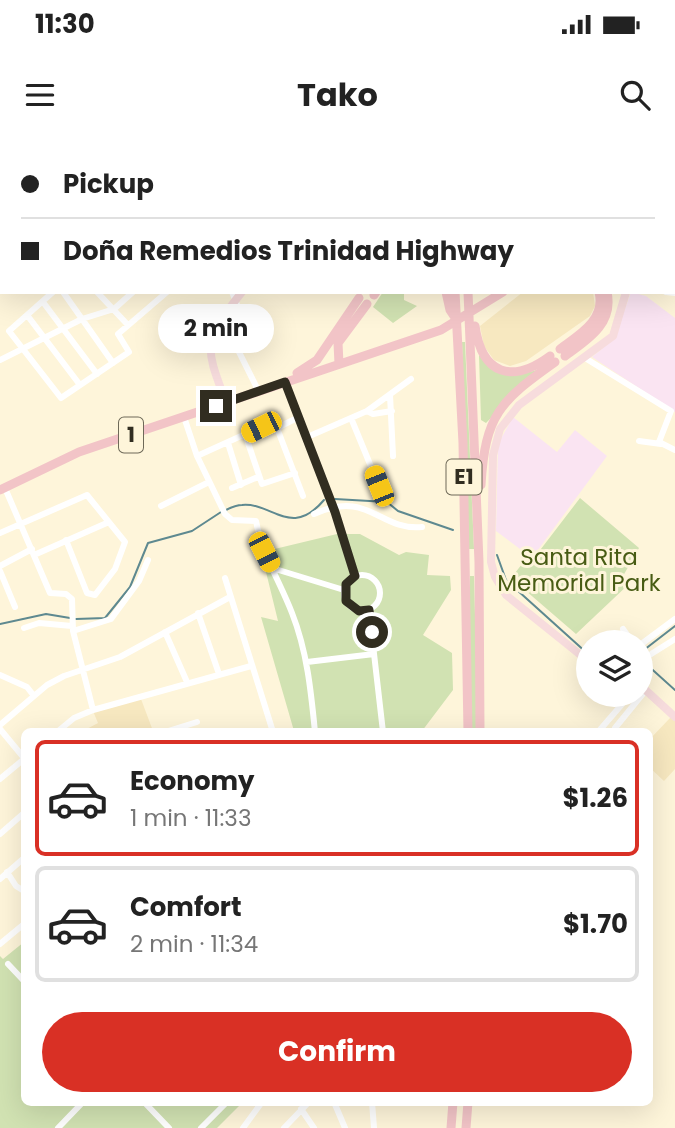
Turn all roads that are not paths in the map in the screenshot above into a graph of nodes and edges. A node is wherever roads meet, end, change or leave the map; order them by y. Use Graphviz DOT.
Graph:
graph roads {
  1 [pos="51,294"];
  2 [pos="64,294"];
  3 [pos="99,294"];
  4 [pos="131,294"];
  5 [pos="164,294"];
  6 [pos="446,294"];
  7 [pos="455,294"];
  8 [pos="468,294"];
  9 [pos="500,294"];
  10 [pos="599,294"];
  11 [pos="607,294"];
  12 [pos="625,294"];
  13 [pos="234,296"];
  14 [pos="43,302"];
  15 [pos="114,309"];
  16 [pos="469,312"];
  17 [pos="27,315"];
  18 [pos="82,319"];
  19 [pos="457,320"];
  20 [pos="127,324"];
  21 [pos="63,328"];
  22 [pos="44,338"];
  23 [pos="332,339"];
  24 [pos="23,349"];
  25 [pos="2,357"];
  26 [pos="585,358"];
  27 [pos="113,363"];
  28 [pos="335,366"];
  29 [pos="97,374"];
  30 [pos="411,379"];
  31 [pos="286,382"];
  32 [pos="79,385"];
  33 [pos="259,392"];
  34 [pos="390,396"];
  35 [pos="227,405"];
  36 [pos="367,411"];
  37 [pos="392,411"];
  38 [pos="184,417"];
  39 [pos="297,418"];
  40 [pos="351,418"];
  41 [pos="278,428"];
  42 [pos="245,435"];
  43 [pos="305,438"];
  44 [pos="639,441"];
  45 [pos="228,443"];
  46 [pos="661,444"];
  47 [pos="675,450"];
  48 [pos="197,456"];
  49 [pos="393,456"];
  50 [pos="295,473"];
  51 [pos="258,477"];
  52 [pos="209,482"];
  53 [pos="241,485"];
  54 [pos="379,486"];
  55 [pos="232,488"];
  56 [pos="2,489"];
  57 [pos="303,496"];
  58 [pos="477,499"];
  59 [pos="161,506"];
  60 [pos="333,506"];
  61 [pos="314,514"];
  62 [pos="109,522"];
  63 [pos="22,524"];
  64 [pos="422,527"];
  65 [pos="0,533"];
  66 [pos="66,540"];
  67 [pos="33,552"];
  68 [pos="148,560"];
  69 [pos="0,566"];
  70 [pos="272,568"];
  71 [pos="0,572"];
  72 [pos="355,576"];
  73 [pos="225,578"];
  74 [pos="344,590"];
  75 [pos="88,593"];
  76 [pos="230,597"];
  77 [pos="72,599"];
  78 [pos="15,607"];
  79 [pos="369,610"];
  80 [pos="198,612"];
  81 [pos="675,619"];
  82 [pos="72,627"];
  83 [pos="24,628"];
  84 [pos="165,632"];
  85 [pos="653,635"];
  86 [pos="675,639"];
  87 [pos="576,651"];
  88 [pos="653,651"];
  89 [pos="374,654"];
  90 [pos="307,662"];
  91 [pos="251,666"];
  92 [pos="83,670"];
  93 [pos="219,674"];
  94 [pos="0,675"];
  95 [pos="187,682"];
  96 [pos="34,696"];
  97 [pos="653,697"];
  98 [pos="620,707"];
  99 [pos="630,707"];
  100 [pos="93,710"];
  101 [pos="675,717"];
  102 [pos="197,722"];
  103 [pos="0,727"];
  104 [pos="62,728"];
  105 [pos="178,728"];
  106 [pos="272,728"];
  107 [pos="315,728"];
  108 [pos="383,728"];
  109 [pos="468,728"];
  110 [pos="480,728"];
  111 [pos="601,728"];
  112 [pos="615,728"];
  113 [pos="21,754"];
  114 [pos="21,761"];
  115 [pos="0,779"];
  116 [pos="21,816"];
  117 [pos="0,834"];
  118 [pos="21,860"];
  119 [pos="7,872"];
  120 [pos="0,879"];
  121 [pos="21,889"];
  122 [pos="21,926"];
  123 [pos="0,944"];
  124 [pos="8,964"];
  125 [pos="21,978"];
  126 [pos="79,1106"];
  127 [pos="148,1106"];
  128 [pos="223,1106"];
  129 [pos="259,1106"];
  130 [pos="305,1106"];
  131 [pos="336,1106"];
  132 [pos="372,1106"];
  133 [pos="453,1106"];
  134 [pos="468,1106"];
  135 [pos="301,1110"];
  136 [pos="58,1128"];
  137 [pos="169,1128"];
  138 [pos="201,1128"];
  139 [pos="243,1128"];
  140 [pos="284,1128"];
  141 [pos="314,1128"];
  142 [pos="345,1128"];
  143 [pos="374,1128"];
  144 [pos="451,1128"];
  145 [pos="466,1128"];
  1 -- 14 [label="street"];
  2 -- 18 [label="street"];
  3 -- 15 [label="street"];
  4 -- 15 [label="street"];
  5 -- 20 [label="street"];
  6 -- 19 [label="highway"];
  7 -- 19 [label="highway, E1"];
  8 -- 16 [label="highway, E1"];
  9 -- 28 [label="highway, 1"];
  10 -- 11 [label="highway"];
  12 -- 26 [label="main road"];
  13 -- 33 [label="street"];
  13 -- 35 [label="main road"];
  14 -- 17 [label="street"];
  14 -- 21 [label="street"];
  15 -- 18 [label="street"];
  15 -- 20 [label="street"];
  16 -- 58 [label="highway, E1"];
  16 -- 58 [label="highway"];
  17 -- 22 [label="street"];
  17 -- 24 [label="street"];
  18 -- 21 [label="street"];
  18 -- 27 [label="street"];
  19 -- 109 [label="highway, E1"];
  20 -- 27 [label="street"];
  21 -- 22 [label="street"];
  21 -- 29 [label="street"];
  22 -- 24 [label="street"];
  22 -- 32 [label="street"];
  23 -- 28 [label="highway"];
  23 -- 28 [label="highway"];
  23 -- 31 [label="highway"];
  24 -- 25 [label="street"];
  24 -- 32 [label="street"];
  26 -- 46 [label="street"];
  26 -- 87 [label="main road"];
  27 -- 29 [label="street"];
  28 -- 31 [label="highway, 1"];
  29 -- 32 [label="street"];
  30 -- 34 [label="street"];
  31 -- 33 [label="highway, 1"];
  31 -- 39 [label="street"];
  33 -- 38 [label="highway, 1"];
  34 -- 36 [label="street"];
  34 -- 37 [label="street"];
  36 -- 37 [label="street"];
  36 -- 40 [label="street"];
  37 -- 49 [label="street"];
  38 -- 48 [label="street"];
  38 -- 56 [label="highway, 1"];
  39 -- 41 [label="street"];
  39 -- 43 [label="street"];
  40 -- 43 [label="street"];
  40 -- 54 [label="street"];
  41 -- 42 [label="street"];
  41 -- 50 [label="street"];
  42 -- 45 [label="street"];
  42 -- 51 [label="street"];
  43 -- 60 [label="street"];
  44 -- 46 [label="street"];
  45 -- 48 [label="street"];
  45 -- 53 [label="street"];
  46 -- 47 [label="street"];
  48 -- 52 [label="street"];
  50 -- 51 [label="street"];
  50 -- 57 [label="street"];
  51 -- 53 [label="street"];
  52 -- 59 [label="street"];
  52 -- 70 [label="street"];
  53 -- 55 [label="street"];
  56 -- 63 [label="street"];
  58 -- 110 [label="highway, E1"];
  60 -- 61 [label="street"];
  60 -- 64 [label="street"];
  60 -- 72 [label="street"];
  62 -- 63 [label="street"];
  62 -- 66 [label="street"];
  62 -- 75 [label="street"];
  63 -- 65 [label="street"];
  63 -- 67 [label="street"];
  66 -- 67 [label="street"];
  66 -- 75 [label="street"];
  67 -- 69 [label="street"];
  67 -- 77 [label="street"];
  68 -- 82 [label="street"];
  70 -- 74 [label="street"];
  70 -- 90 [label="street"];
  71 -- 78 [label="street"];
  72 -- 74 [label="street"];
  72 -- 79 [label="street"];
  73 -- 76 [label="street"];
  74 -- 79 [label="street"];
  75 -- 77 [label="street"];
  76 -- 80 [label="street"];
  76 -- 91 [label="street"];
  77 -- 82 [label="street"];
  79 -- 89 [label="street"];
  80 -- 84 [label="street"];
  80 -- 93 [label="street"];
  81 -- 85 [label="street"];
  82 -- 83 [label="street"];
  82 -- 92 [label="street"];
  84 -- 92 [label="street"];
  84 -- 95 [label="street"];
  86 -- 88 [label="street"];
  89 -- 90 [label="street"];
  89 -- 108 [label="street"];
  90 -- 107 [label="street"];
  91 -- 93 [label="street"];
  91 -- 106 [label="street"];
  92 -- 96 [label="street"];
  92 -- 100 [label="street"];
  93 -- 95 [label="street"];
  94 -- 96 [label="street"];
  95 -- 100 [label="street"];
  96 -- 103 [label="street"];
  97 -- 101 [label="main road"];
  98 -- 111 [label="street"];
  99 -- 112 [label="street"];
  100 -- 104 [label="street"];
  102 -- 105 [label="street"];
  103 -- 113 [label="street"];
  114 -- 115 [label="street"];
  116 -- 117 [label="street"];
  118 -- 119 [label="street"];
  119 -- 120 [label="street"];
  119 -- 121 [label="street"];
  122 -- 123 [label="street"];
  124 -- 125 [label="street"];
  126 -- 136 [label="street"];
  127 -- 137 [label="street"];
  128 -- 138 [label="street"];
  129 -- 139 [label="street"];
  130 -- 135 [label="street"];
  131 -- 142 [label="street"];
  132 -- 143 [label="street"];
  133 -- 144 [label="highway"];
  134 -- 145 [label="highway"];
  135 -- 140 [label="street"];
  135 -- 141 [label="street"];
}
